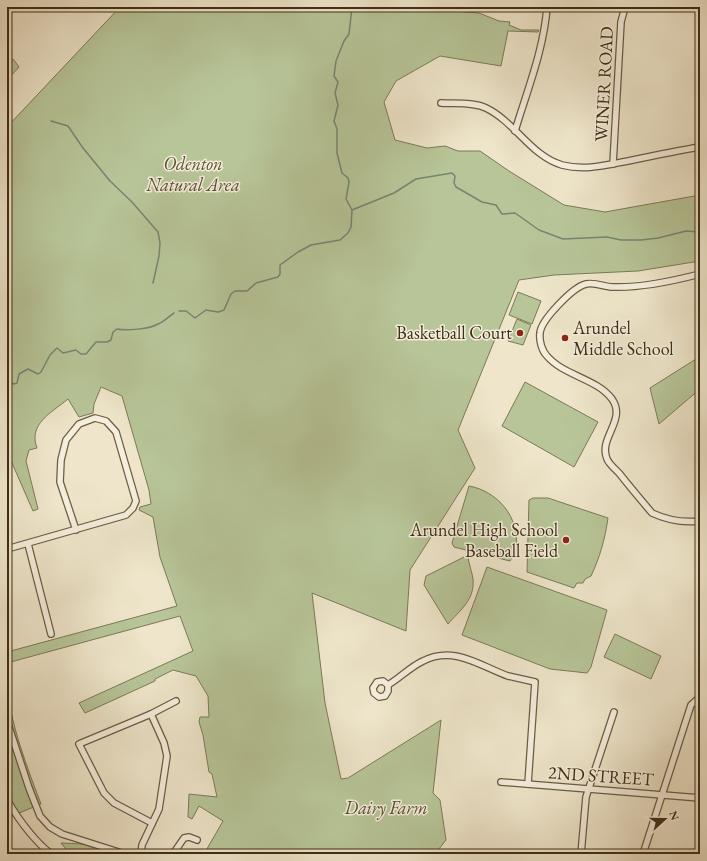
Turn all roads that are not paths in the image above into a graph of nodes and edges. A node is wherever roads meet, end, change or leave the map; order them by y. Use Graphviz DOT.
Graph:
graph roads {
  1 [pos="547,7"];
  2 [pos="626,7"];
  3 [pos="441,103"];
  4 [pos="515,130"];
  5 [pos="700,147"];
  6 [pos="614,164"];
  7 [pos="700,274"];
  8 [pos="700,521"];
  9 [pos="76,530"];
  10 [pos="28,544"];
  11 [pos="7,549"];
  12 [pos="51,634"];
  13 [pos="388,686"];
  14 [pos="700,697"];
  15 [pos="176,701"];
  16 [pos="614,712"];
  17 [pos="151,714"];
  18 [pos="7,721"];
  19 [pos="501,782"];
  20 [pos="528,784"];
  21 [pos="588,789"];
  22 [pos="662,795"];
  23 [pos="700,798"];
  24 [pos="7,800"];
  25 [pos="152,823"];
  26 [pos="197,840"];
  27 [pos="51,854"];
  28 [pos="125,854"];
  29 [pos="141,854"];
  30 [pos="173,854"];
  31 [pos="581,854"];
  32 [pos="643,854"];
  1 -- 4 [label="street"];
  2 -- 6 [label="street, WINER ROAD"];
  3 -- 4 [label="street"];
  4 -- 6 [label="street"];
  5 -- 6 [label="street"];
  7 -- 8 [label="street"];
  9 -- 9 [label="street"];
  9 -- 10 [label="street"];
  10 -- 11 [label="street"];
  10 -- 12 [label="street"];
  13 -- 20 [label="street"];
  14 -- 22 [label="street"];
  15 -- 17 [label="street"];
  16 -- 21 [label="street"];
  17 -- 25 [label="street"];
  17 -- 25 [label="street"];
  18 -- 28 [label="street"];
  19 -- 20 [label="street, 2ND STREET"];
  20 -- 21 [label="street, 2ND STREET"];
  21 -- 22 [label="street, 2ND STREET"];
  21 -- 31 [label="street"];
  22 -- 23 [label="street, 2ND STREET"];
  22 -- 32 [label="street"];
  24 -- 27 [label="street"];
  25 -- 29 [label="street"];
  26 -- 30 [label="street"];
}
